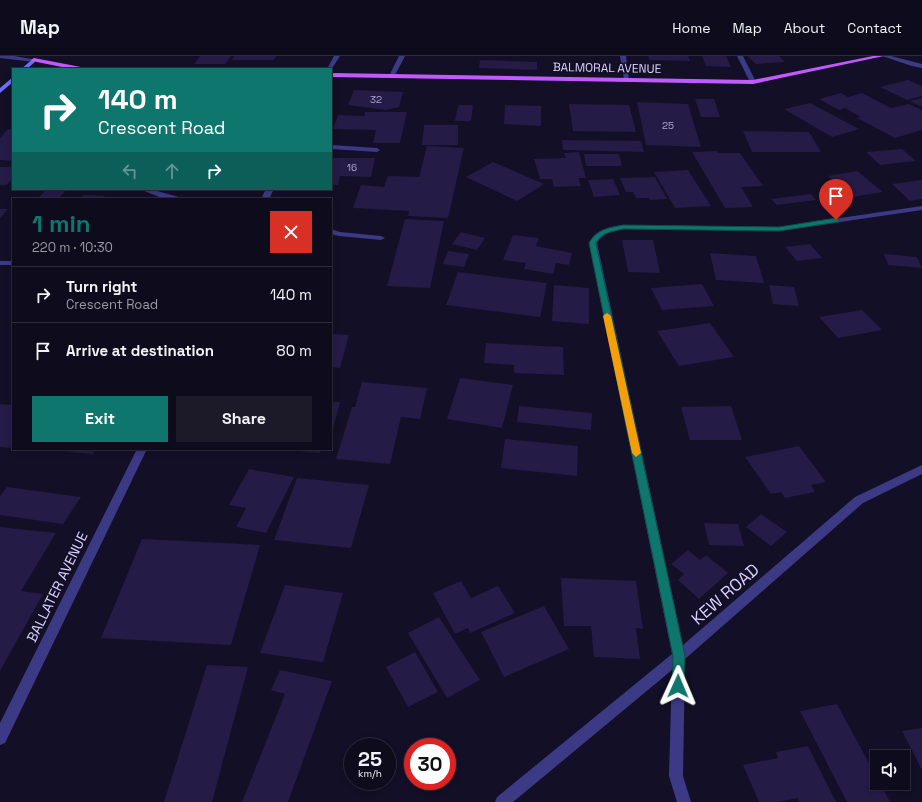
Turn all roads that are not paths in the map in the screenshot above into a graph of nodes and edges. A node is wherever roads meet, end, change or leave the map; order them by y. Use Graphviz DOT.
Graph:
graph roads {
  1 [pos="0,56"];
  2 [pos="337,56"];
  3 [pos="402,56"];
  4 [pos="623,56"];
  5 [pos="740,56"];
  6 [pos="881,56"];
  7 [pos="885,56"];
  8 [pos="36,58"];
  9 [pos="922,66"];
  10 [pos="25,68"];
  11 [pos="77,68"];
  12 [pos="331,68"];
  13 [pos="332,75"];
  14 [pos="392,76"];
  15 [pos="627,79"];
  16 [pos="12,80"];
  17 [pos="753,82"];
  18 [pos="0,91"];
  19 [pos="332,147"];
  20 [pos="377,150"];
  21 [pos="146,190"];
  22 [pos="175,198"];
  23 [pos="922,208"];
  24 [pos="332,231"];
  25 [pos="381,238"];
  26 [pos="0,263"];
  27 [pos="12,263"];
  28 [pos="142,450"];
  29 [pos="922,469"];
  30 [pos="679,656"];
  31 [pos="0,738"];
  32 [pos="502,802"];
  33 [pos="684,802"];
  1 -- 8 [label="street"];
  2 -- 12 [label="street"];
  3 -- 14 [label="street"];
  4 -- 15 [label="street"];
  5 -- 17 [label="street"];
  6 -- 17 [label="main road, BALMORAL AVENUE"];
  7 -- 9 [label="street"];
  8 -- 10 [label="main road"];
  8 -- 11 [label="main road"];
  13 -- 14 [label="main road, BALMORAL AVENUE"];
  14 -- 15 [label="main road, BALMORAL AVENUE"];
  15 -- 17 [label="main road, BALMORAL AVENUE"];
  16 -- 18 [label="main road"];
  19 -- 20 [label="street"];
  21 -- 22 [label="street"];
  23 -- 30 [label="street"];
  24 -- 25 [label="street"];
  26 -- 27 [label="street"];
  28 -- 31 [label="street, BALLATER AVENUE"];
  29 -- 30 [label="street, KEW ROAD"];
  30 -- 32 [label="street, KEW ROAD"];
  30 -- 33 [label="street"];
}
